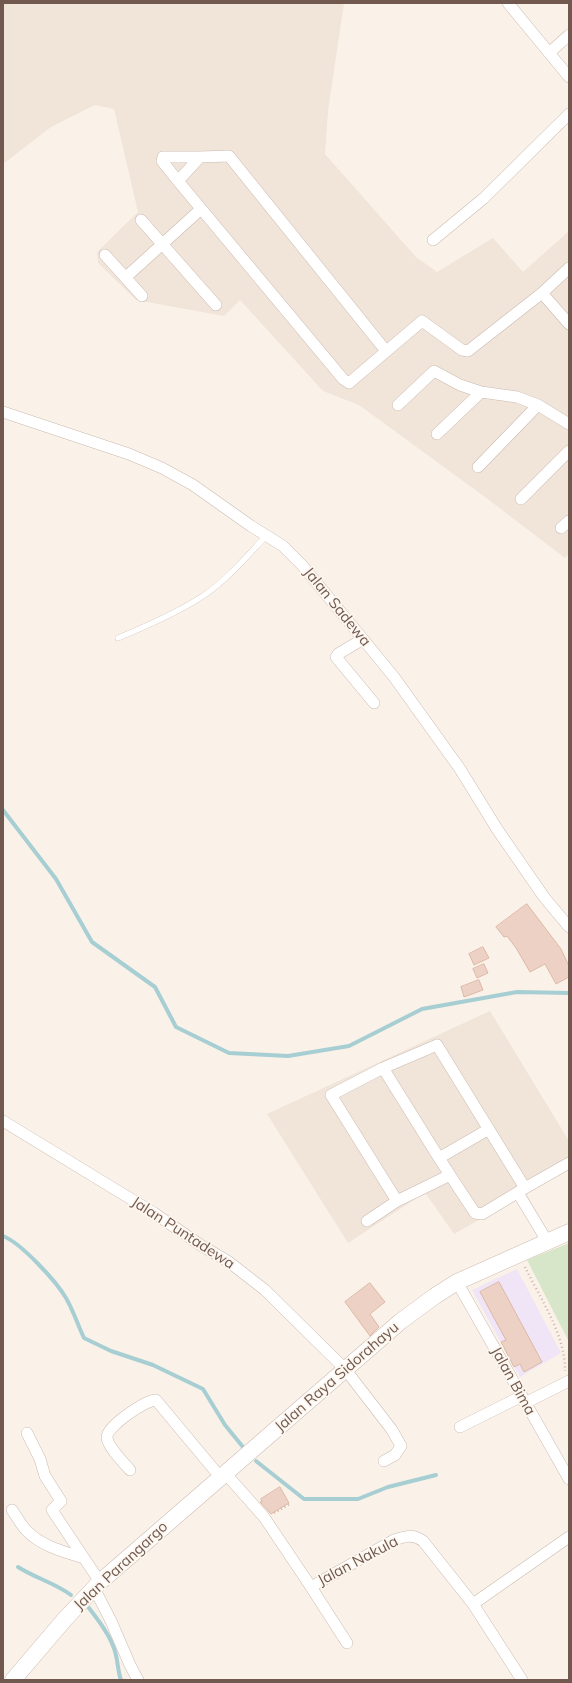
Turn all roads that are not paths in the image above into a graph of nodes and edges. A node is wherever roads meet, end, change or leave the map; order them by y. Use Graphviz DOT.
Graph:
graph roads {
  1 [pos="508,3"];
  2 [pos="569,35"];
  3 [pos="549,53"];
  4 [pos="569,77"];
  5 [pos="569,114"];
  6 [pos="200,157"];
  7 [pos="178,181"];
  8 [pos="201,209"];
  9 [pos="141,220"];
  10 [pos="433,240"];
  11 [pos="163,243"];
  12 [pos="105,256"];
  13 [pos="569,268"];
  14 [pos="126,277"];
  15 [pos="542,293"];
  16 [pos="142,296"];
  17 [pos="216,305"];
  18 [pos="569,324"];
  19 [pos="386,351"];
  20 [pos="481,392"];
  21 [pos="398,405"];
  22 [pos="538,405"];
  23 [pos="3,412"];
  24 [pos="569,424"];
  25 [pos="437,434"];
  26 [pos="569,450"];
  27 [pos="478,467"];
  28 [pos="521,499"];
  29 [pos="569,521"];
  30 [pos="561,528"];
  31 [pos="268,535"];
  32 [pos="118,638"];
  33 [pos="363,639"];
  34 [pos="374,703"];
  35 [pos="569,927"];
  36 [pos="383,1068"];
  37 [pos="3,1121"];
  38 [pos="489,1129"];
  39 [pos="439,1158"];
  40 [pos="569,1163"];
  41 [pos="450,1175"];
  42 [pos="522,1191"];
  43 [pos="397,1201"];
  44 [pos="367,1221"];
  45 [pos="569,1232"];
  46 [pos="548,1240"];
  47 [pos="457,1282"];
  48 [pos="345,1369"];
  49 [pos="567,1382"];
  50 [pos="524,1400"];
  51 [pos="460,1427"];
  52 [pos="27,1432"];
  53 [pos="384,1461"];
  54 [pos="130,1470"];
  55 [pos="223,1476"];
  56 [pos="569,1479"];
  57 [pos="12,1510"];
  58 [pos="569,1537"];
  59 [pos="84,1558"];
  60 [pos="97,1585"];
  61 [pos="311,1587"];
  62 [pos="473,1604"];
  63 [pos="347,1643"];
  64 [pos="13,1680"];
  65 [pos="138,1680"];
  66 [pos="522,1680"];
  1 -- 3 [label="street"];
  2 -- 3 [label="street"];
  3 -- 4 [label="street"];
  5 -- 10 [label="street"];
  6 -- 7 [label="street"];
  6 -- 7 [label="street"];
  6 -- 19 [label="street"];
  7 -- 8 [label="street"];
  8 -- 11 [label="street"];
  8 -- 19 [label="street"];
  9 -- 11 [label="street"];
  11 -- 14 [label="street"];
  11 -- 17 [label="street"];
  12 -- 14 [label="street"];
  13 -- 15 [label="street"];
  14 -- 16 [label="street"];
  15 -- 18 [label="street"];
  15 -- 19 [label="street"];
  20 -- 21 [label="street"];
  20 -- 22 [label="street"];
  20 -- 25 [label="street"];
  22 -- 24 [label="street"];
  22 -- 27 [label="street"];
  23 -- 31 [label="street, Jalan Sadewa"];
  26 -- 28 [label="street"];
  29 -- 30 [label="street"];
  31 -- 32 [label="lane"];
  31 -- 33 [label="street, Jalan Sadewa"];
  33 -- 34 [label="street"];
  33 -- 35 [label="street, Jalan Sadewa"];
  36 -- 38 [label="street"];
  36 -- 39 [label="street"];
  36 -- 43 [label="street"];
  37 -- 48 [label="street, Jalan Puntadewa"];
  38 -- 39 [label="street"];
  38 -- 42 [label="street"];
  39 -- 41 [label="street"];
  40 -- 42 [label="street"];
  41 -- 42 [label="street"];
  41 -- 43 [label="street"];
  42 -- 46 [label="street"];
  43 -- 44 [label="street"];
  45 -- 46 [label="main road, Jalan Raya Sidorahayu"];
  46 -- 47 [label="main road, Jalan Raya Sidorahayu"];
  47 -- 48 [label="main road, Jalan Raya Sidorahayu"];
  47 -- 50 [label="street, Jalan Bima"];
  48 -- 53 [label="street, Jalan Puntadewa"];
  48 -- 55 [label="main road, Jalan Raya Sidorahayu"];
  49 -- 50 [label="street"];
  50 -- 51 [label="street"];
  50 -- 56 [label="street, Jalan Bima"];
  52 -- 59 [label="street"];
  54 -- 55 [label="street, Jalan Nakula"];
  55 -- 60 [label="main road, Jalan Parangargo"];
  55 -- 61 [label="street, Jalan Nakula"];
  57 -- 59 [label="street"];
  58 -- 62 [label="street"];
  59 -- 60 [label="street"];
  60 -- 64 [label="main road, Jalan Parangargo"];
  60 -- 65 [label="street"];
  61 -- 62 [label="street, Jalan Nakula"];
  61 -- 63 [label="street"];
  62 -- 66 [label="street, Jalan Nakula"];
}
